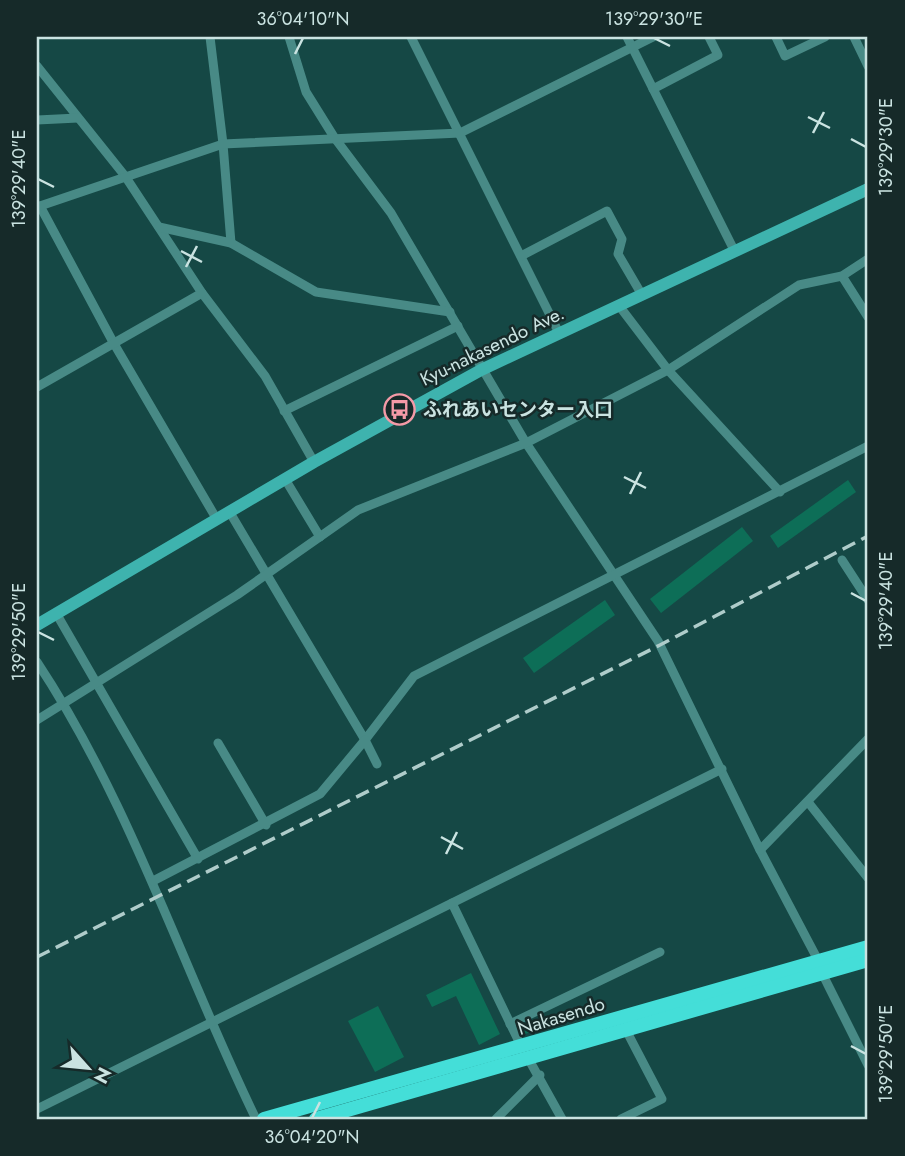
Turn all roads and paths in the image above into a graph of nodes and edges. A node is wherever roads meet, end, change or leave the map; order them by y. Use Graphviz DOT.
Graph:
graph roads {
  1 [pos="210,37"];
  2 [pos="289,37"];
  3 [pos="411,37"];
  4 [pos="627,37"];
  5 [pos="653,37"];
  6 [pos="709,37"];
  7 [pos="776,37"];
  8 [pos="825,37"];
  9 [pos="854,37"];
  10 [pos="632,47"];
  11 [pos="37,66"];
  12 [pos="868,66"];
  13 [pos="653,89"];
  14 [pos="78,118"];
  15 [pos="37,120"];
  16 [pos="460,133"];
  17 [pos="334,137"];
  18 [pos="223,144"];
  19 [pos="125,176"];
  20 [pos="868,189"];
  21 [pos="38,207"];
  22 [pos="159,227"];
  23 [pos="231,243"];
  24 [pos="735,252"];
  25 [pos="521,256"];
  26 [pos="868,259"];
  27 [pos="842,276"];
  28 [pos="202,293"];
  29 [pos="642,295"];
  30 [pos="620,307"];
  31 [pos="450,312"];
  32 [pos="868,317"];
  33 [pos="458,326"];
  34 [pos="559,333"];
  35 [pos="113,342"];
  36 [pos="481,370"];
  37 [pos="668,370"];
  38 [pos="37,387"];
  39 [pos="284,411"];
  40 [pos="526,443"];
  41 [pos="868,446"];
  42 [pos="314,462"];
  43 [pos="285,479"];
  44 [pos="780,492"];
  45 [pos="229,511"];
  46 [pos="216,518"];
  47 [pos="320,537"];
  48 [pos="842,559"];
  49 [pos="266,574"];
  50 [pos="615,576"];
  51 [pos="868,600"];
  52 [pos="56,613"];
  53 [pos="37,625"];
  54 [pos="37,662"];
  55 [pos="98,684"];
  56 [pos="65,705"];
  57 [pos="37,720"];
  58 [pos="868,739"];
  59 [pos="365,740"];
  60 [pos="218,743"];
  61 [pos="377,764"];
  62 [pos="722,769"];
  63 [pos="808,802"];
  64 [pos="266,825"];
  65 [pos="760,850"];
  66 [pos="198,859"];
  67 [pos="868,878"];
  68 [pos="153,881"];
  69 [pos="452,903"];
  70 [pos="868,947"];
  71 [pos="660,952"];
  72 [pos="868,960"];
  73 [pos="820,967"];
  74 [pos="212,1021"];
  75 [pos="510,1024"];
  76 [pos="626,1030"];
  77 [pos="525,1053"];
  78 [pos="868,1065"];
  79 [pos="540,1075"];
  80 [pos="37,1109"];
  81 [pos="256,1119"];
  82 [pos="264,1119"];
  83 [pos="316,1119"];
  84 [pos="496,1119"];
  85 [pos="562,1119"];
  86 [pos="621,1119"];
  1 -- 18 [label="street"];
  2 -- 17 [label="street"];
  3 -- 16 [label="street"];
  4 -- 10 [label="street"];
  5 -- 10 [label="street"];
  6 -- 13 [label="street"];
  7 -- 8 [label="street"];
  9 -- 12 [label="street"];
  10 -- 13 [label="street"];
  10 -- 16 [label="street"];
  11 -- 14 [label="street"];
  13 -- 24 [label="street"];
  14 -- 15 [label="street"];
  14 -- 19 [label="street"];
  16 -- 17 [label="street"];
  16 -- 25 [label="street"];
  17 -- 18 [label="street"];
  17 -- 31 [label="street"];
  18 -- 19 [label="street"];
  18 -- 23 [label="street"];
  19 -- 21 [label="street"];
  19 -- 22 [label="street"];
  20 -- 24 [label="main road, Kyu-nakasendo Ave."];
  21 -- 35 [label="street"];
  22 -- 23 [label="street"];
  22 -- 28 [label="street"];
  23 -- 31 [label="street"];
  24 -- 29 [label="main road, Kyu-nakasendo Ave."];
  25 -- 29 [label="street"];
  25 -- 34 [label="street"];
  26 -- 27 [label="street"];
  27 -- 32 [label="street"];
  27 -- 37 [label="street"];
  28 -- 35 [label="street"];
  28 -- 39 [label="street"];
  29 -- 30 [label="main road, Kyu-nakasendo Ave."];
  30 -- 34 [label="main road, Kyu-nakasendo Ave."];
  30 -- 37 [label="street"];
  31 -- 33 [label="street"];
  33 -- 36 [label="street"];
  33 -- 39 [label="street"];
  34 -- 36 [label="main road, Kyu-nakasendo Ave."];
  35 -- 38 [label="street"];
  35 -- 46 [label="street"];
  36 -- 40 [label="street"];
  36 -- 42 [label="main road, Kyu-nakasendo Ave."];
  37 -- 40 [label="street"];
  37 -- 44 [label="street"];
  39 -- 42 [label="street"];
  40 -- 47 [label="street"];
  40 -- 50 [label="street"];
  41 -- 44 [label="street"];
  42 -- 43 [label="main road, Kyu-nakasendo Ave."];
  43 -- 45 [label="main road, Kyu-nakasendo Ave."];
  43 -- 47 [label="street"];
  44 -- 50 [label="street"];
  45 -- 46 [label="main road, Kyu-nakasendo Ave."];
  45 -- 49 [label="street"];
  46 -- 52 [label="main road, Kyu-nakasendo Ave."];
  47 -- 49 [label="street"];
  48 -- 51 [label="street"];
  49 -- 55 [label="street"];
  49 -- 59 [label="street"];
  50 -- 59 [label="street"];
  50 -- 62 [label="street"];
  52 -- 53 [label="main road, Kyu-nakasendo Ave."];
  52 -- 55 [label="street"];
  54 -- 56 [label="street"];
  55 -- 56 [label="street"];
  55 -- 66 [label="street"];
  56 -- 57 [label="street"];
  56 -- 68 [label="street"];
  58 -- 63 [label="street"];
  59 -- 61 [label="street"];
  59 -- 64 [label="street"];
  60 -- 64 [label="street"];
  62 -- 65 [label="street"];
  62 -- 69 [label="street"];
  63 -- 65 [label="street"];
  63 -- 67 [label="street"];
  64 -- 66 [label="street"];
  65 -- 73 [label="street"];
  66 -- 68 [label="street"];
  68 -- 74 [label="street"];
  69 -- 74 [label="street"];
  69 -- 75 [label="street"];
  70 -- 73 [label="highway, Nakasendo"];
  71 -- 75 [label="street"];
  72 -- 73 [label="highway, Nakasendo"];
  73 -- 76 [label="highway, Nakasendo"];
  73 -- 77 [label="highway, Nakasendo"];
  73 -- 78 [label="street"];
  74 -- 80 [label="street"];
  74 -- 81 [label="street"];
  75 -- 77 [label="street"];
  76 -- 77 [label="highway, Nakasendo"];
  76 -- 86 [label="street"];
  77 -- 79 [label="street"];
  77 -- 82 [label="highway, Nakasendo"];
  77 -- 83 [label="highway, Nakasendo"];
  79 -- 84 [label="street"];
  79 -- 85 [label="street"];
}
